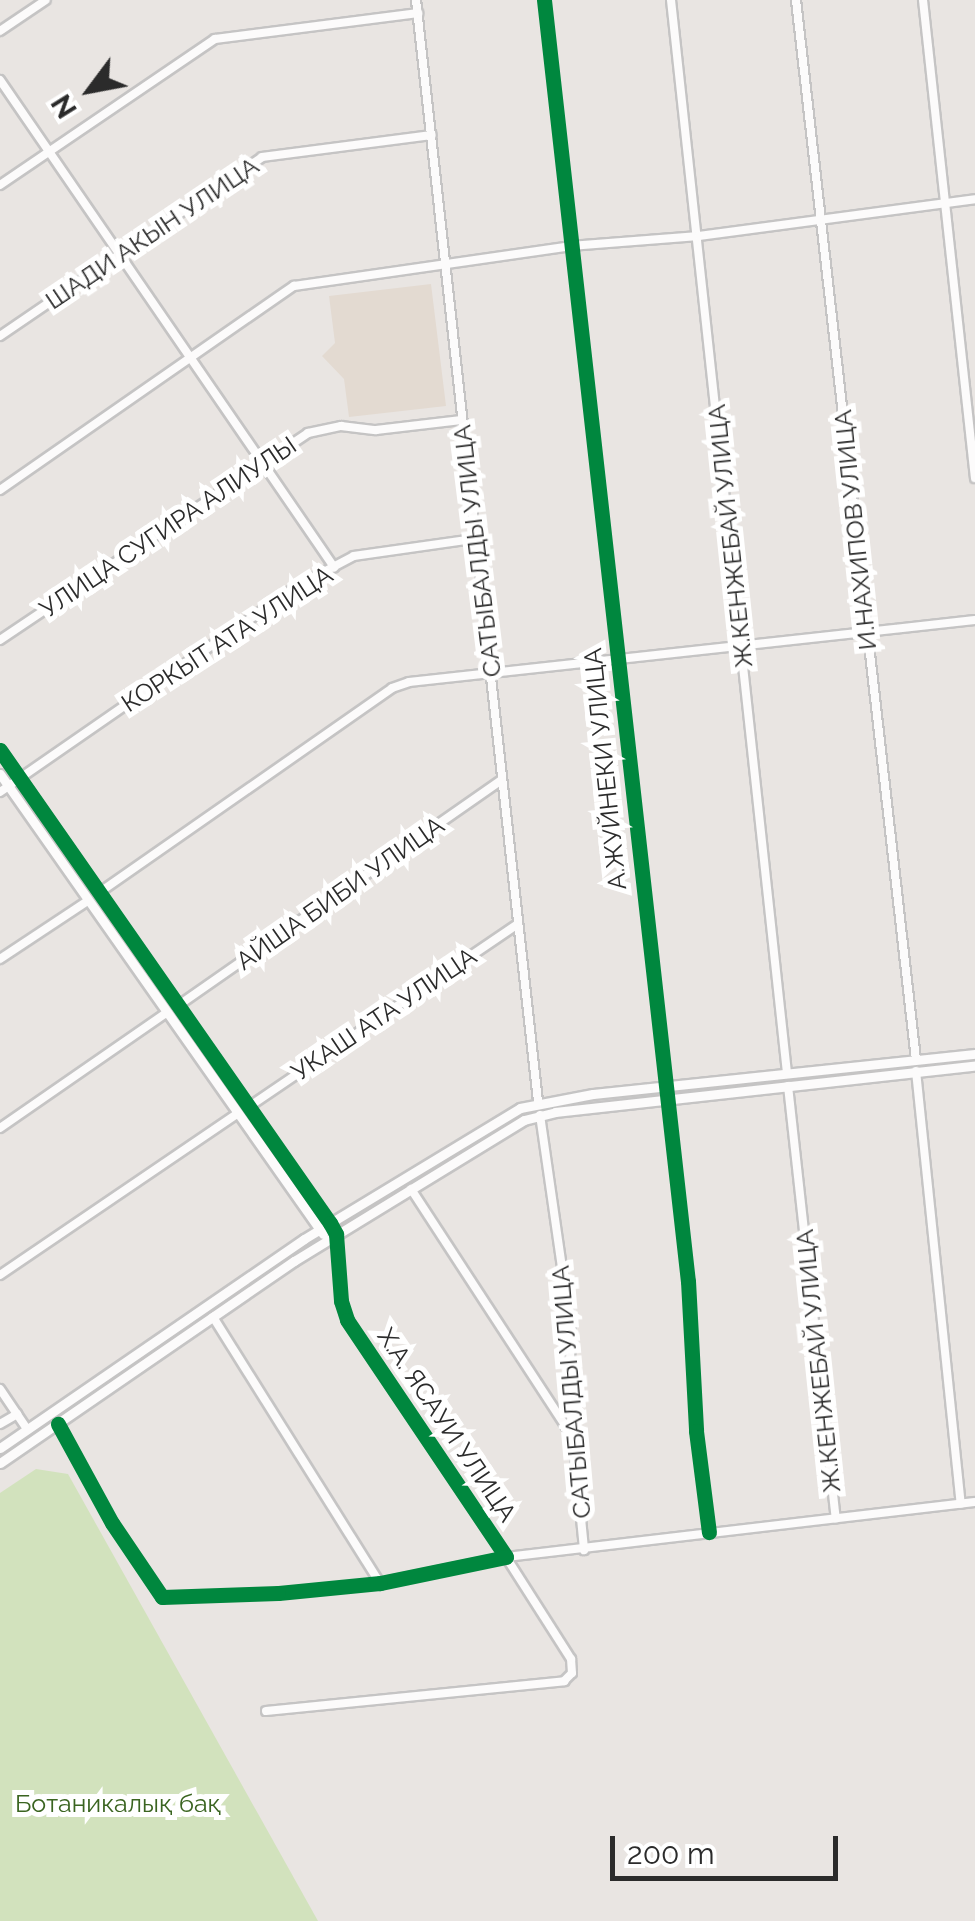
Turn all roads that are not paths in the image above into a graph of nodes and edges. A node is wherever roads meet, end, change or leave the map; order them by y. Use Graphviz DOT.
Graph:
graph roads {
  1 [pos="46,0"];
  2 [pos="416,0"];
  3 [pos="544,0"];
  4 [pos="672,0"];
  5 [pos="796,0"];
  6 [pos="923,0"];
  7 [pos="418,13"];
  8 [pos="0,31"];
  9 [pos="0,80"];
  10 [pos="432,135"];
  11 [pos="49,151"];
  12 [pos="0,185"];
  13 [pos="975,199"];
  14 [pos="945,202"];
  15 [pos="820,219"];
  16 [pos="699,236"];
  17 [pos="570,246"];
  18 [pos="120,254"];
  19 [pos="445,266"];
  20 [pos="0,336"];
  21 [pos="191,358"];
  22 [pos="461,420"];
  23 [pos="263,464"];
  24 [pos="975,478"];
  25 [pos="0,490"];
  26 [pos="474,539"];
  27 [pos="334,567"];
  28 [pos="975,620"];
  29 [pos="867,633"];
  30 [pos="0,640"];
  31 [pos="741,646"];
  32 [pos="618,660"];
  33 [pos="493,675"];
  34 [pos="0,750"];
  35 [pos="0,774"];
  36 [pos="20,778"];
  37 [pos="501,780"];
  38 [pos="4,789"];
  39 [pos="100,892"];
  40 [pos="86,902"];
  41 [pos="518,924"];
  42 [pos="0,959"];
  43 [pos="179,1006"];
  44 [pos="166,1013"];
  45 [pos="975,1054"];
  46 [pos="916,1059"];
  47 [pos="975,1066"];
  48 [pos="916,1071"];
  49 [pos="787,1072"];
  50 [pos="665,1086"];
  51 [pos="788,1086"];
  52 [pos="667,1099"];
  53 [pos="538,1102"];
  54 [pos="250,1106"];
  55 [pos="237,1114"];
  56 [pos="540,1115"];
  57 [pos="0,1128"];
  58 [pos="411,1189"];
  59 [pos="325,1226"];
  60 [pos="332,1237"];
  61 [pos="0,1275"];
  62 [pos="213,1317"];
  63 [pos="0,1388"];
  64 [pos="17,1414"];
  65 [pos="0,1424"];
  66 [pos="58,1424"];
  67 [pos="27,1429"];
  68 [pos="573,1437"];
  69 [pos="0,1448"];
  70 [pos="0,1463"];
  71 [pos="975,1502"];
  72 [pos="961,1504"];
  73 [pos="836,1518"];
  74 [pos="709,1532"];
  75 [pos="584,1550"];
  76 [pos="506,1557"];
  77 [pos="380,1583"];
  78 [pos="266,1711"];
  1 -- 8 [label="street"];
  2 -- 7 [label="street, САТЫБАЛДЫ УЛИЦА"];
  3 -- 17 [label="street, А.ЖУЙНЕКИ УЛИЦА"];
  4 -- 16 [label="street, Ж.КЕНЖЕБАЙ УЛИЦА"];
  5 -- 15 [label="street, И.НАХИПОВ УЛИЦА"];
  6 -- 14 [label="street"];
  7 -- 10 [label="street, САТЫБАЛДЫ УЛИЦА"];
  7 -- 11 [label="street"];
  9 -- 11 [label="street"];
  10 -- 18 [label="street, ШАДИ АКЫН УЛИЦА"];
  10 -- 19 [label="street, САТЫБАЛДЫ УЛИЦА"];
  11 -- 12 [label="street"];
  11 -- 18 [label="street"];
  13 -- 14 [label="street"];
  14 -- 15 [label="street"];
  14 -- 24 [label="street"];
  15 -- 16 [label="street"];
  15 -- 29 [label="street, И.НАХИПОВ УЛИЦА"];
  16 -- 17 [label="street"];
  16 -- 31 [label="street, Ж.КЕНЖЕБАЙ УЛИЦА"];
  17 -- 19 [label="street"];
  17 -- 32 [label="street, А.ЖУЙНЕКИ УЛИЦА"];
  18 -- 20 [label="street, ШАДИ АКЫН УЛИЦА"];
  18 -- 21 [label="street"];
  19 -- 21 [label="street"];
  19 -- 22 [label="street, САТЫБАЛДЫ УЛИЦА"];
  21 -- 23 [label="street"];
  21 -- 25 [label="street"];
  22 -- 23 [label="street, УЛИЦА СУГИРА АЛИУЛЫ"];
  22 -- 26 [label="street, САТЫБАЛДЫ УЛИЦА"];
  23 -- 27 [label="street"];
  23 -- 30 [label="street, УЛИЦА СУГИРА АЛИУЛЫ"];
  26 -- 27 [label="street, КОРКЫТ АТА УЛИЦА"];
  26 -- 33 [label="street, САТЫБАЛДЫ УЛИЦА"];
  27 -- 36 [label="street, КОРКЫТ АТА УЛИЦА"];
  28 -- 29 [label="street"];
  29 -- 31 [label="street"];
  29 -- 46 [label="street, И.НАХИПОВ УЛИЦА"];
  31 -- 32 [label="street"];
  31 -- 49 [label="street, Ж.КЕНЖЕБАЙ УЛИЦА"];
  32 -- 33 [label="street"];
  32 -- 50 [label="street, А.ЖУЙНЕКИ УЛИЦА"];
  33 -- 37 [label="street, САТЫБАЛДЫ УЛИЦА"];
  33 -- 39 [label="street"];
  34 -- 36 [label="street"];
  35 -- 38 [label="street"];
  36 -- 38 [label="street, КОРКЫТ АТА УЛИЦА"];
  36 -- 39 [label="street"];
  37 -- 41 [label="street, САТЫБАЛДЫ УЛИЦА"];
  37 -- 43 [label="street, АЙША БИБИ УЛИЦА"];
  38 -- 40 [label="street"];
  39 -- 43 [label="street"];
  40 -- 42 [label="street"];
  40 -- 44 [label="street"];
  41 -- 53 [label="street, САТЫБАЛДЫ УЛИЦА"];
  41 -- 54 [label="street, УКАШ АТА УЛИЦА"];
  43 -- 54 [label="street"];
  44 -- 55 [label="street"];
  44 -- 57 [label="street"];
  45 -- 46 [label="street"];
  46 -- 49 [label="street"];
  47 -- 48 [label="street"];
  48 -- 51 [label="street"];
  48 -- 72 [label="street"];
  49 -- 50 [label="street"];
  50 -- 52 [label="street, А.ЖУЙНЕКИ УЛИЦА"];
  50 -- 53 [label="street"];
  51 -- 52 [label="street"];
  51 -- 73 [label="street, Ж.КЕНЖЕБАЙ УЛИЦА"];
  52 -- 56 [label="street"];
  52 -- 74 [label="street, А.ЖУЙНЕКИ УЛИЦА"];
  53 -- 59 [label="street"];
  54 -- 59 [label="street"];
  55 -- 59 [label="street"];
  55 -- 61 [label="street"];
  56 -- 58 [label="street"];
  56 -- 68 [label="street, САТЫБАЛДЫ УЛИЦА"];
  58 -- 60 [label="street"];
  58 -- 68 [label="street"];
  59 -- 60 [label="street"];
  59 -- 67 [label="street"];
  60 -- 62 [label="street"];
  60 -- 76 [label="street, Х.А. ЯСАУИ УЛИЦА"];
  62 -- 66 [label="street"];
  62 -- 77 [label="street"];
  63 -- 64 [label="street"];
  64 -- 65 [label="street"];
  64 -- 67 [label="street"];
  66 -- 70 [label="street"];
  66 -- 77 [label="street, Х.А. ЯСАУИ УЛИЦА"];
  67 -- 69 [label="street"];
  68 -- 75 [label="street, САТЫБАЛДЫ УЛИЦА"];
  71 -- 72 [label="street"];
  72 -- 73 [label="street"];
  73 -- 74 [label="street"];
  74 -- 75 [label="street"];
  75 -- 76 [label="street"];
  76 -- 77 [label="street, Х.А. ЯСАУИ УЛИЦА"];
  76 -- 78 [label="street"];
}
